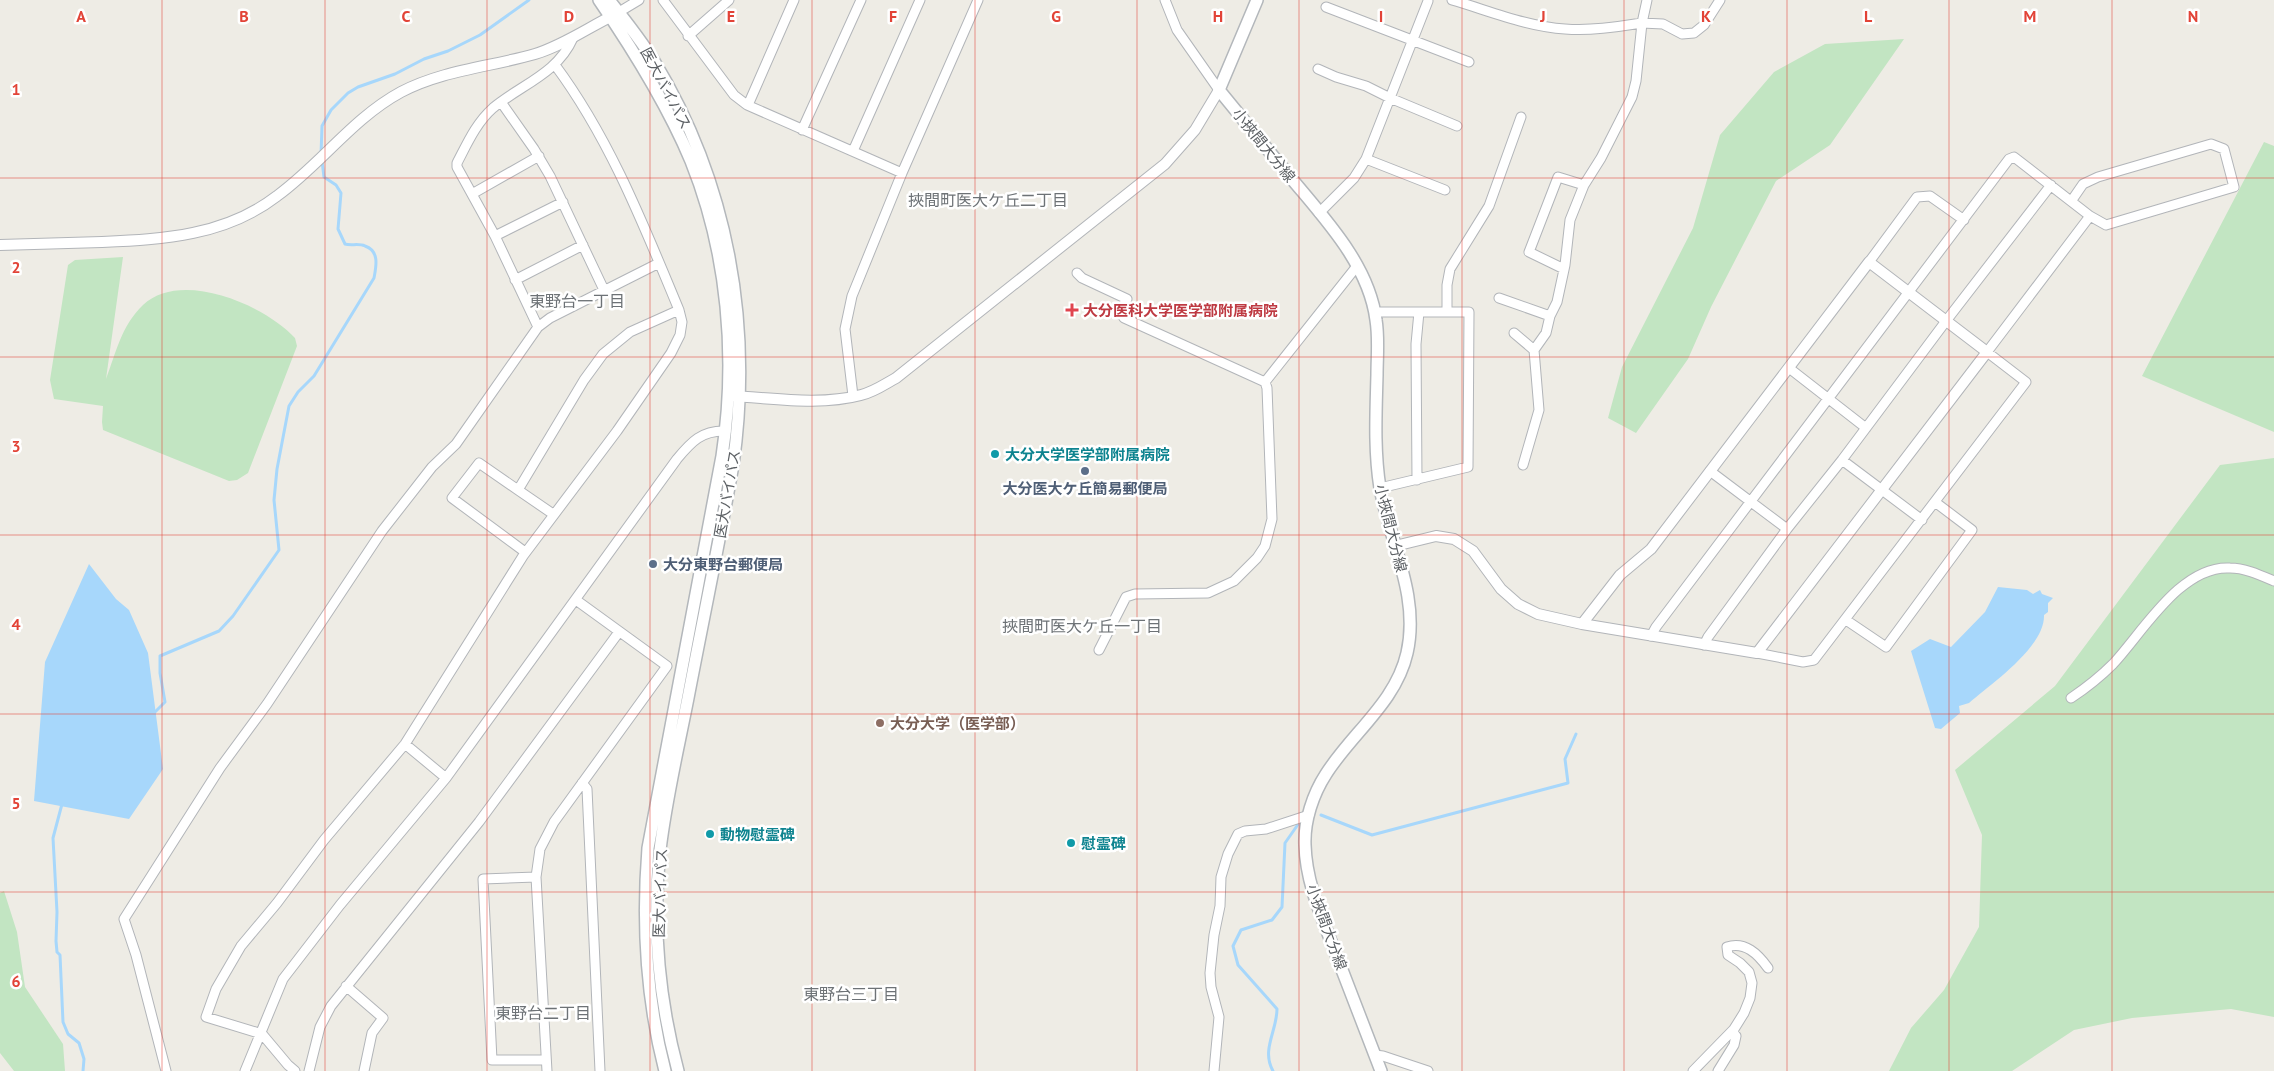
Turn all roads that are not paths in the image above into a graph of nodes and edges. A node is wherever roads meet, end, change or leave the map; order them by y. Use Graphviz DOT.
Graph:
graph roads {
  1 [pos="599,0"];
  2 [pos="609,0"];
  3 [pos="639,0"];
  4 [pos="663,0"];
  5 [pos="729,0"];
  6 [pos="794,0"];
  7 [pos="861,0"];
  8 [pos="920,0"];
  9 [pos="978,0"];
  10 [pos="1165,0"];
  11 [pos="1258,0"];
  12 [pos="1427,0"];
  13 [pos="1452,0"];
  14 [pos="1647,0"];
  15 [pos="1720,0"];
  16 [pos="1326,7"];
  17 [pos="614,15"];
  18 [pos="1642,23"];
  19 [pos="688,36"];
  20 [pos="573,38"];
  21 [pos="1413,41"];
  22 [pos="1470,62"];
  23 [pos="555,65"];
  24 [pos="1318,69"];
  25 [pos="1219,90"];
  26 [pos="1390,98"];
  27 [pos="501,102"];
  28 [pos="748,105"];
  29 [pos="1521,117"];
  30 [pos="1457,126"];
  31 [pos="802,130"];
  32 [pos="853,152"];
  33 [pos="539,156"];
  34 [pos="1366,159"];
  35 [pos="902,173"];
  36 [pos="1584,185"];
  37 [pos="2051,185"];
  38 [pos="1445,190"];
  39 [pos="472,194"];
  40 [pos="2072,200"];
  41 [pos="563,202"];
  42 [pos="1319,213"];
  43 [pos="2090,216"];
  44 [pos="1964,220"];
  45 [pos="495,236"];
  46 [pos="0,245"];
  47 [pos="583,245"];
  48 [pos="1869,262"];
  49 [pos="659,263"];
  50 [pos="1357,266"];
  51 [pos="1564,269"];
  52 [pos="1077,273"];
  53 [pos="515,280"];
  54 [pos="604,290"];
  55 [pos="1910,292"];
  56 [pos="1499,298"];
  57 [pos="679,310"];
  58 [pos="1375,312"];
  59 [pos="1419,312"];
  60 [pos="1447,312"];
  61 [pos="1550,316"];
  62 [pos="1946,320"];
  63 [pos="538,327"];
  64 [pos="1514,333"];
  65 [pos="1534,350"];
  66 [pos="1987,352"];
  67 [pos="1789,368"];
  68 [pos="1265,382"];
  69 [pos="735,396"];
  70 [pos="853,396"];
  71 [pos="1829,398"];
  72 [pos="1866,428"];
  73 [pos="726,431"];
  74 [pos="1842,460"];
  75 [pos="1523,466"];
  76 [pos="1710,471"];
  77 [pos="1417,480"];
  78 [pos="1380,488"];
  79 [pos="1882,489"];
  80 [pos="518,490"];
  81 [pos="1752,502"];
  82 [pos="1935,502"];
  83 [pos="554,514"];
  84 [pos="1922,520"];
  85 [pos="1787,529"];
  86 [pos="1395,546"];
  87 [pos="525,552"];
  88 [pos="2274,581"];
  89 [pos="576,600"];
  90 [pos="1846,620"];
  91 [pos="1582,624"];
  92 [pos="619,632"];
  93 [pos="1651,636"];
  94 [pos="1704,645"];
  95 [pos="1099,650"];
  96 [pos="1757,654"];
  97 [pos="2071,698"];
  98 [pos="405,744"];
  99 [pos="446,778"];
  100 [pos="582,784"];
  101 [pos="1309,815"];
  102 [pos="536,877"];
  103 [pos="1768,968"];
  104 [pos="346,986"];
  105 [pos="1732,1031"];
  106 [pos="262,1034"];
  107 [pos="1375,1055"];
  108 [pos="546,1060"];
  109 [pos="166,1071"];
  110 [pos="246,1071"];
  111 [pos="296,1071"];
  112 [pos="309,1071"];
  113 [pos="364,1071"];
  114 [pos="547,1071"];
  115 [pos="600,1071"];
  116 [pos="665,1071"];
  117 [pos="678,1071"];
  118 [pos="1214,1071"];
  119 [pos="1381,1071"];
  120 [pos="1428,1071"];
  121 [pos="1693,1071"];
  122 [pos="1718,1071"];
  1 -- 17 [label="main road, 医大バイパス"];
  2 -- 17 [label="main road, 医大バイパス"];
  3 -- 17 [label="street"];
  4 -- 19 [label="street"];
  5 -- 19 [label="street"];
  6 -- 28 [label="street"];
  7 -- 31 [label="street"];
  8 -- 32 [label="street"];
  9 -- 35 [label="street"];
  10 -- 25 [label="street"];
  11 -- 25 [label="main road"];
  12 -- 21 [label="street"];
  13 -- 18 [label="street"];
  14 -- 18 [label="street"];
  15 -- 18 [label="street"];
  16 -- 21 [label="street"];
  17 -- 20 [label="street"];
  17 -- 69 [label="main road, 医大バイパス"];
  18 -- 36 [label="street"];
  19 -- 28 [label="street"];
  20 -- 23 [label="street"];
  20 -- 46 [label="street"];
  21 -- 22 [label="street"];
  21 -- 26 [label="street"];
  23 -- 27 [label="street"];
  23 -- 49 [label="street"];
  24 -- 26 [label="street"];
  25 -- 42 [label="main road, 小挾間大分線"];
  25 -- 70 [label="street"];
  26 -- 30 [label="street"];
  26 -- 34 [label="street"];
  27 -- 33 [label="street"];
  27 -- 39 [label="street"];
  28 -- 31 [label="street"];
  29 -- 60 [label="street"];
  31 -- 32 [label="street"];
  32 -- 35 [label="street"];
  33 -- 39 [label="street"];
  33 -- 41 [label="street"];
  34 -- 38 [label="street"];
  34 -- 42 [label="street"];
  35 -- 70 [label="street"];
  36 -- 51 [label="street"];
  36 -- 51 [label="street"];
  37 -- 40 [label="street"];
  37 -- 44 [label="street"];
  37 -- 62 [label="street"];
  39 -- 45 [label="street"];
  40 -- 43 [label="street"];
  40 -- 43 [label="street"];
  41 -- 45 [label="street"];
  41 -- 47 [label="street"];
  42 -- 50 [label="main road, 小挾間大分線"];
  43 -- 66 [label="street"];
  44 -- 48 [label="street"];
  44 -- 55 [label="street"];
  45 -- 53 [label="street"];
  47 -- 53 [label="street"];
  47 -- 54 [label="street"];
  48 -- 55 [label="street"];
  48 -- 67 [label="street"];
  49 -- 54 [label="street"];
  49 -- 57 [label="street"];
  50 -- 58 [label="main road, 小挾間大分線"];
  50 -- 68 [label="street"];
  51 -- 61 [label="street"];
  52 -- 68 [label="street"];
  53 -- 63 [label="street"];
  54 -- 63 [label="street"];
  55 -- 62 [label="street"];
  55 -- 71 [label="street"];
  56 -- 61 [label="street"];
  57 -- 80 [label="street"];
  57 -- 83 [label="street"];
  58 -- 59 [label="street"];
  58 -- 78 [label="main road, 小挾間大分線"];
  59 -- 60 [label="street"];
  59 -- 77 [label="street"];
  60 -- 77 [label="street"];
  61 -- 65 [label="street"];
  62 -- 66 [label="street"];
  62 -- 72 [label="street"];
  63 -- 109 [label="street"];
  64 -- 65 [label="street"];
  65 -- 75 [label="street"];
  66 -- 79 [label="street"];
  66 -- 82 [label="street"];
  67 -- 71 [label="street"];
  67 -- 76 [label="street"];
  68 -- 95 [label="street"];
  69 -- 70 [label="street"];
  69 -- 73 [label="main road, 医大バイパス"];
  69 -- 117 [label="main road, 医大バイパス"];
  71 -- 72 [label="street"];
  71 -- 81 [label="street"];
  72 -- 74 [label="street"];
  73 -- 89 [label="street"];
  73 -- 116 [label="main road, 医大バイパス"];
  74 -- 79 [label="street"];
  74 -- 85 [label="street"];
  76 -- 81 [label="street"];
  76 -- 91 [label="street"];
  77 -- 78 [label="street"];
  78 -- 86 [label="main road, 小挾間大分線"];
  79 -- 84 [label="street"];
  79 -- 96 [label="street"];
  80 -- 83 [label="street"];
  80 -- 87 [label="street"];
  81 -- 85 [label="street"];
  81 -- 93 [label="street"];
  82 -- 84 [label="street"];
  82 -- 90 [label="street"];
  83 -- 87 [label="street"];
  84 -- 90 [label="street"];
  85 -- 94 [label="street"];
  86 -- 91 [label="street"];
  86 -- 101 [label="main road, 小挾間大分線"];
  87 -- 98 [label="street"];
  88 -- 97 [label="street"];
  89 -- 92 [label="street"];
  89 -- 99 [label="street"];
  90 -- 96 [label="street"];
  91 -- 93 [label="street"];
  92 -- 100 [label="street"];
  92 -- 104 [label="street"];
  93 -- 94 [label="street"];
  94 -- 96 [label="street"];
  98 -- 99 [label="street"];
  98 -- 106 [label="street"];
  99 -- 106 [label="street"];
  100 -- 102 [label="street"];
  100 -- 115 [label="street"];
  101 -- 107 [label="main road, 小挾間大分線"];
  101 -- 118 [label="street"];
  102 -- 108 [label="street"];
  102 -- 108 [label="street"];
  103 -- 105 [label="street"];
  104 -- 112 [label="street"];
  104 -- 113 [label="street"];
  105 -- 121 [label="street"];
  105 -- 122 [label="street"];
  106 -- 110 [label="street"];
  106 -- 111 [label="street"];
  107 -- 119 [label="main road, 小挾間大分線"];
  107 -- 120 [label="street"];
  108 -- 114 [label="street"];
}
